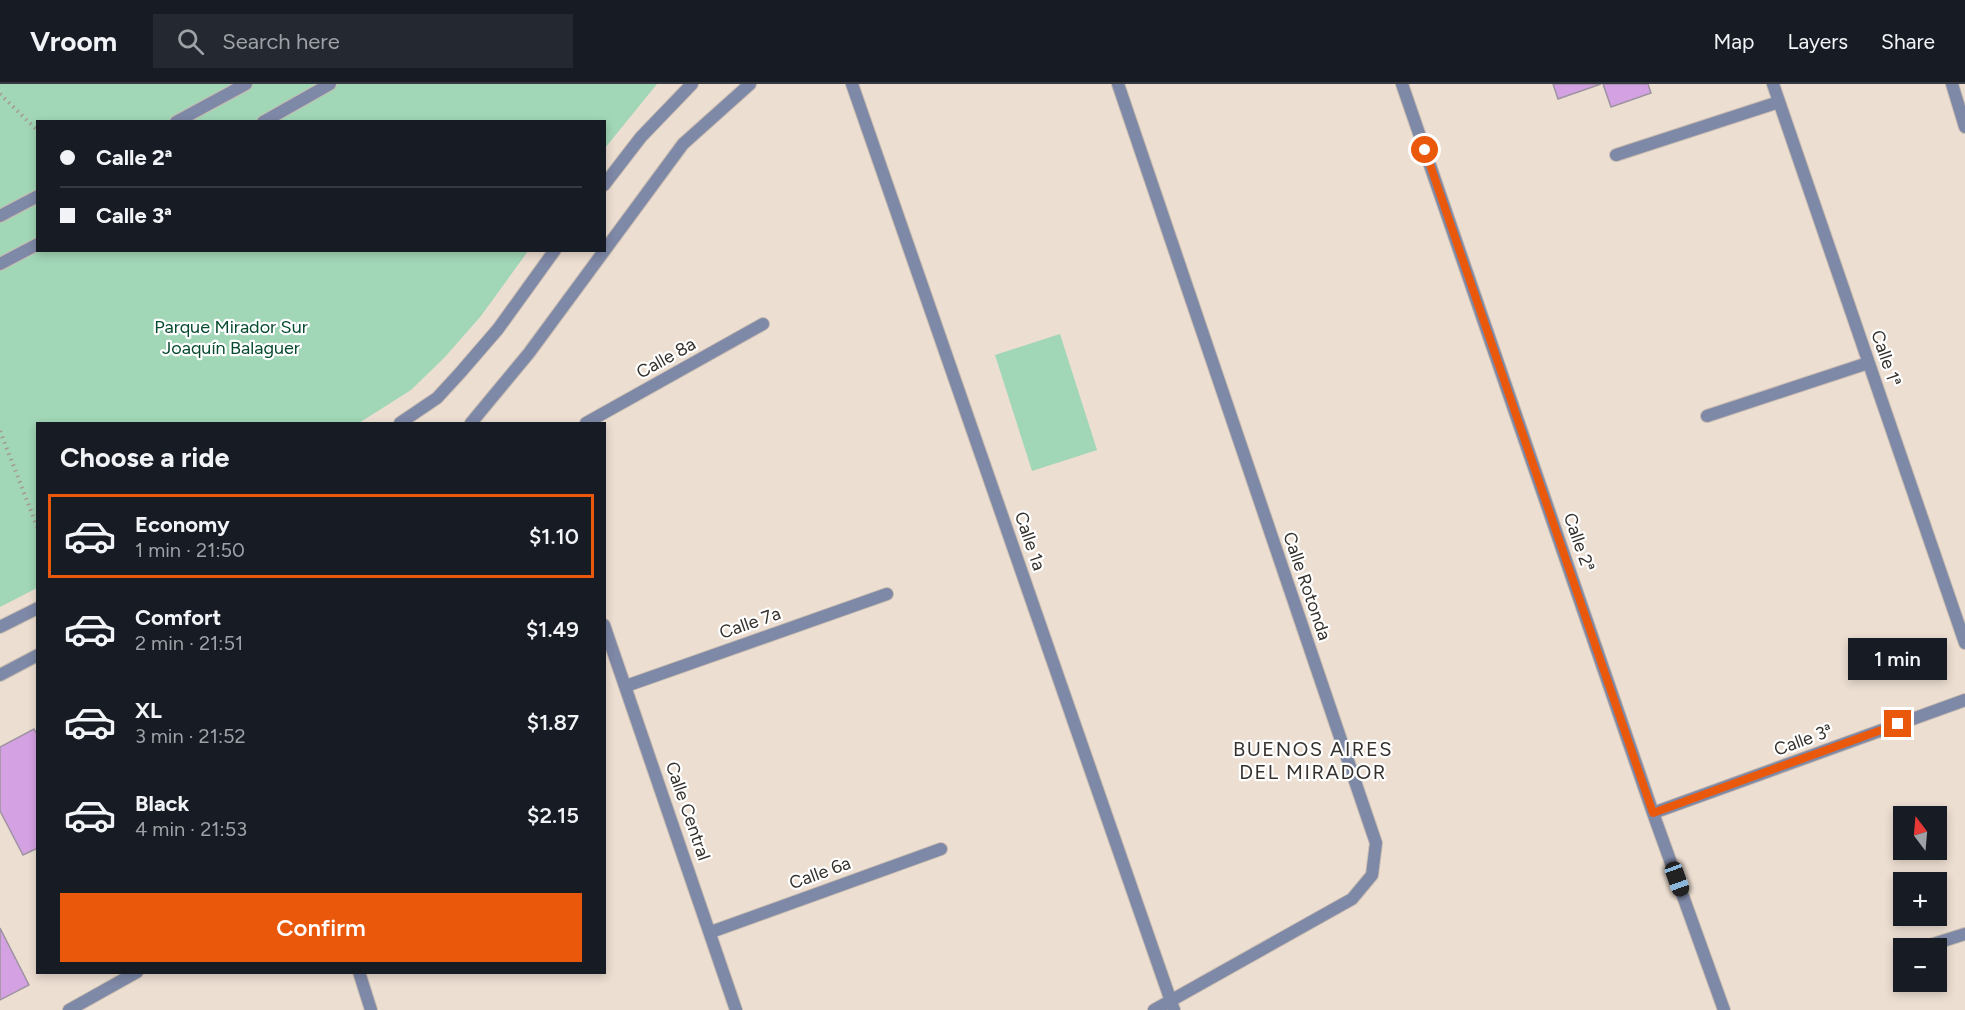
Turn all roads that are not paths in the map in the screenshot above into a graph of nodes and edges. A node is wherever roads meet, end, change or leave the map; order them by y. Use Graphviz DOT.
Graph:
graph roads {
  1 [pos="246,84"];
  2 [pos="330,84"];
  3 [pos="692,84"];
  4 [pos="750,84"];
  5 [pos="852,84"];
  6 [pos="1118,84"];
  7 [pos="1402,84"];
  8 [pos="1773,84"];
  9 [pos="1952,84"];
  10 [pos="1779,102"];
  11 [pos="180,120"];
  12 [pos="267,120"];
  13 [pos="1965,126"];
  14 [pos="1616,155"];
  15 [pos="606,181"];
  16 [pos="36,197"];
  17 [pos="0,216"];
  18 [pos="36,245"];
  19 [pos="606,248"];
  20 [pos="554,252"];
  21 [pos="603,252"];
  22 [pos="0,264"];
  23 [pos="763,324"];
  24 [pos="1868,363"];
  25 [pos="1707,416"];
  26 [pos="401,422"];
  27 [pos="472,422"];
  28 [pos="588,422"];
  29 [pos="887,594"];
  30 [pos="36,609"];
  31 [pos="0,627"];
  32 [pos="606,631"];
  33 [pos="1965,643"];
  34 [pos="36,656"];
  35 [pos="0,675"];
  36 [pos="626,686"];
  37 [pos="1965,700"];
  38 [pos="1653,813"];
  39 [pos="941,849"];
  40 [pos="711,932"];
  41 [pos="1965,934"];
  42 [pos="1947,940"];
  43 [pos="133,974"];
  44 [pos="360,974"];
  45 [pos="1173,1005"];
  46 [pos="69,1010"];
  47 [pos="371,1010"];
  48 [pos="736,1010"];
  49 [pos="1154,1010"];
  50 [pos="1724,1010"];
  1 -- 11 [label="street"];
  2 -- 12 [label="street"];
  3 -- 15 [label="street"];
  4 -- 19 [label="street"];
  5 -- 45 [label="street, Calle 1a"];
  6 -- 45 [label="street, Calle Rotonda"];
  7 -- 38 [label="street, Calle 2ª"];
  8 -- 10 [label="street, Calle 1ª"];
  9 -- 13 [label="street"];
  10 -- 14 [label="street"];
  10 -- 24 [label="street, Calle 1ª"];
  16 -- 17 [label="street"];
  18 -- 22 [label="street"];
  20 -- 26 [label="street"];
  21 -- 27 [label="street"];
  23 -- 28 [label="street, Calle 8a"];
  24 -- 25 [label="street"];
  24 -- 33 [label="street, Calle 1ª"];
  29 -- 36 [label="street, Calle 7a"];
  30 -- 31 [label="street"];
  32 -- 36 [label="street, Calle Central"];
  34 -- 35 [label="street"];
  36 -- 40 [label="street, Calle Central"];
  37 -- 38 [label="street, Calle 3ª"];
  38 -- 50 [label="street, Calle 2ª"];
  39 -- 40 [label="street, Calle 6a"];
  40 -- 48 [label="street, Calle Central"];
  41 -- 42 [label="street"];
  43 -- 46 [label="street"];
  44 -- 47 [label="street"];
  45 -- 49 [label="street, Calle Rotonda"];
}
